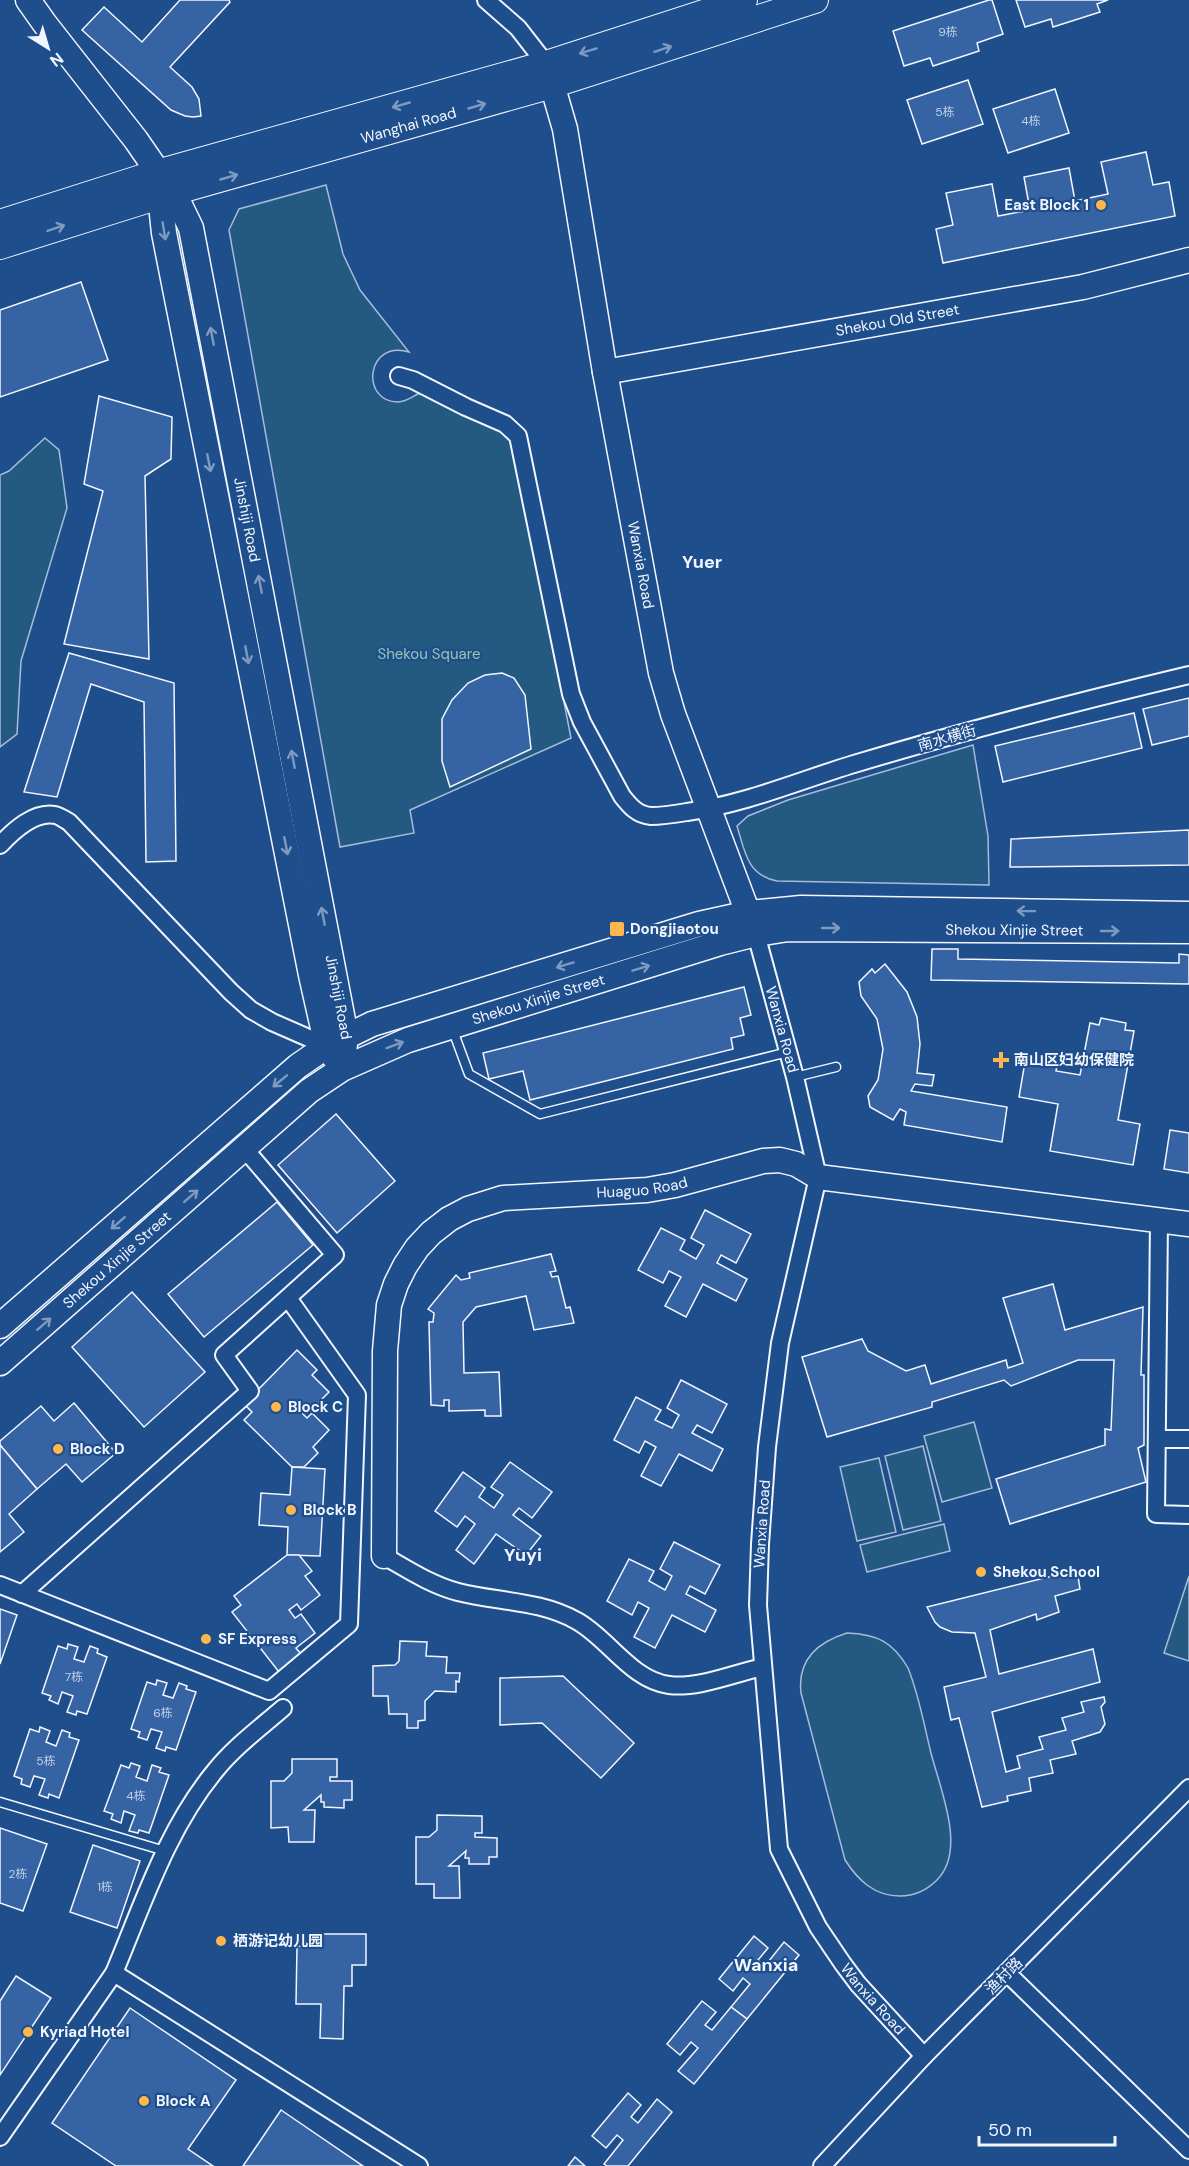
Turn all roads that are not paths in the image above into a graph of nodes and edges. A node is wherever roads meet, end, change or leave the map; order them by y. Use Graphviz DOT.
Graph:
graph roads {
  1 [pos="28,0"];
  2 [pos="486,0"];
  3 [pos="744,0"];
  4 [pos="815,0"];
  5 [pos="549,74"];
  6 [pos="163,187"];
  7 [pos="0,223"];
  8 [pos="0,246"];
  9 [pos="1189,260"];
  10 [pos="605,372"];
  11 [pos="399,376"];
  12 [pos="224,393"];
  13 [pos="198,406"];
  14 [pos="1189,675"];
  15 [pos="709,809"];
  16 [pos="0,845"];
  17 [pos="1189,914"];
  18 [pos="753,923"];
  19 [pos="1189,931"];
  20 [pos="451,1027"];
  21 [pos="336,1041"];
  22 [pos="788,1052"];
  23 [pos="836,1067"];
  24 [pos="342,1069"];
  25 [pos="795,1077"];
  26 [pos="244,1149"];
  27 [pos="818,1177"];
  28 [pos="1159,1221"];
  29 [pos="1189,1224"];
  30 [pos="288,1298"];
  31 [pos="0,1326"];
  32 [pos="0,1363"];
  33 [pos="1158,1440"];
  34 [pos="1189,1440"];
  35 [pos="1189,1515"];
  36 [pos="384,1556"];
  37 [pos="0,1585"];
  38 [pos="22,1593"];
  39 [pos="763,1666"];
  40 [pos="283,1708"];
  41 [pos="1189,1788"];
  42 [pos="0,1802"];
  43 [pos="165,1851"];
  44 [pos="114,1973"];
  45 [pos="1007,1974"];
  46 [pos="924,2056"];
  47 [pos="0,2137"];
  48 [pos="1189,2150"];
  49 [pos="418,2166"];
  50 [pos="822,2166"];
  1 -- 6 [label="street"];
  2 -- 5 [label="street, Wanxia Road"];
  3 -- 5 [label="main road, Wanghai Road, one-way"];
  5 -- 4 [label="main road, Wanghai Road, one-way"];
  5 -- 6 [label="main road, Wanghai Road"];
  5 -- 10 [label="street, Wanxia Road"];
  6 -- 7 [label="main road, Wanghai Road"];
  8 -- 6 [label="main road, Wanghai Road, one-way"];
  12 -- 6 [label="street, Jinshiji Road, one-way"];
  6 -- 13 [label="street, Jinshiji Road, one-way"];
  9 -- 10 [label="street, Shekou Old Street"];
  10 -- 15 [label="street, Wanxia Road"];
  11 -- 15 [label="street, 南水横街"];
  12 -- 13 [label="street"];
  21 -- 12 [label="street, Jinshiji Road, one-way"];
  13 -- 21 [label="street, Jinshiji Road, one-way"];
  14 -- 15 [label="street, 南水横街"];
  15 -- 18 [label="street, Wanxia Road"];
  16 -- 21 [label="street"];
  17 -- 18 [label="street, Shekou Xinjie Street, one-way"];
  18 -- 19 [label="street, Shekou Xinjie Street, one-way"];
  20 -- 18 [label="street, Shekou Xinjie Street, one-way"];
  18 -- 21 [label="street, Shekou Xinjie Street, one-way"];
  18 -- 22 [label="street, Wanxia Road"];
  20 -- 22 [label="lane"];
  24 -- 20 [label="street, Shekou Xinjie Street, one-way"];
  21 -- 24 [label="street, Jinshiji Road"];
  21 -- 31 [label="street, Shekou Xinjie Street, one-way"];
  22 -- 25 [label="street, Wanxia Road"];
  23 -- 25 [label="lane"];
  24 -- 26 [label="street, Shekou Xinjie Street"];
  25 -- 27 [label="street, Wanxia Road"];
  26 -- 30 [label="street"];
  32 -- 26 [label="street, Shekou Xinjie Street, one-way"];
  27 -- 28 [label="street, Huaguo Road"];
  27 -- 36 [label="street, Huaguo Road"];
  27 -- 39 [label="street, Wanxia Road"];
  28 -- 29 [label="street, Huaguo Road"];
  28 -- 33 [label="street"];
  30 -- 38 [label="street"];
  30 -- 38 [label="street"];
  33 -- 34 [label="street"];
  33 -- 35 [label="street"];
  36 -- 39 [label="street"];
  37 -- 38 [label="street"];
  39 -- 46 [label="street, Wanxia Road"];
  40 -- 43 [label="street"];
  41 -- 45 [label="street, 渔村路"];
  42 -- 43 [label="lane"];
  43 -- 44 [label="street"];
  44 -- 47 [label="street"];
  44 -- 49 [label="street"];
  45 -- 46 [label="street, 渔村路"];
  45 -- 48 [label="street"];
  46 -- 50 [label="street, 渔村路"];
}
